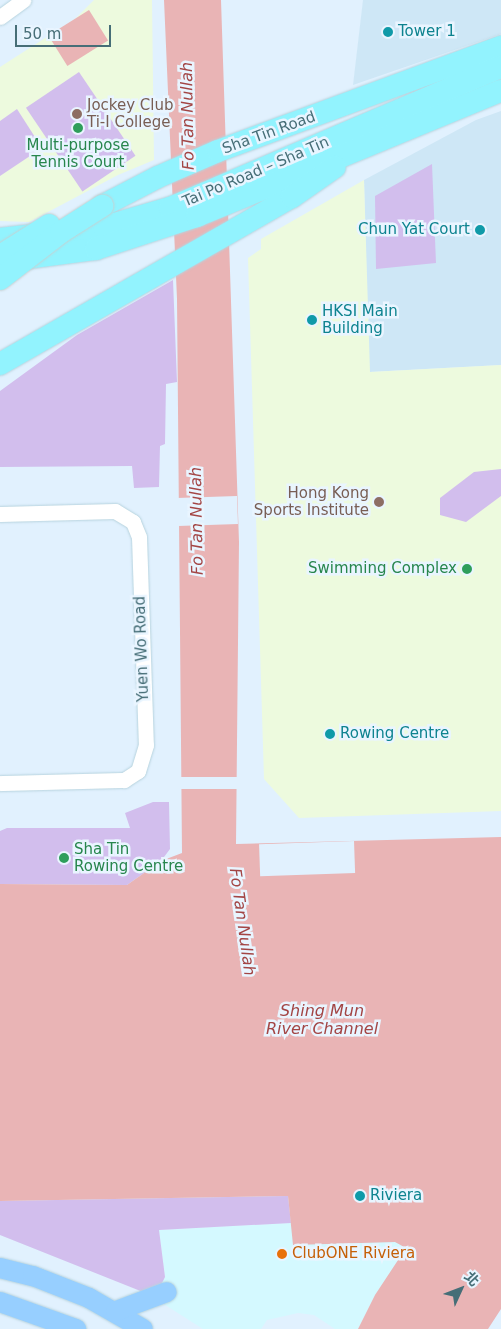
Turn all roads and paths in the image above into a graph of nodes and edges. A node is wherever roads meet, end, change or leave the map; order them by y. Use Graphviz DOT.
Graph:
graph roads {
  1 [pos="23,0"];
  2 [pos="0,17"];
  3 [pos="501,47"];
  4 [pos="501,67"];
  5 [pos="501,91"];
  6 [pos="352,154"];
  7 [pos="235,192"];
  8 [pos="102,206"];
  9 [pos="171,216"];
  10 [pos="0,239"];
  11 [pos="0,257"];
  12 [pos="0,279"];
  13 [pos="23,351"];
  14 [pos="0,364"];
  15 [pos="0,375"];
  16 [pos="0,514"];
  17 [pos="0,783"];
  18 [pos="0,1268"];
  19 [pos="167,1292"];
  20 [pos="0,1302"];
  21 [pos="116,1311"];
  22 [pos="76,1329"];
  23 [pos="143,1329"];
  1 -- 2 [label="street"];
  3 -- 8 [label="highway, Sha Tin Road"];
  4 -- 7 [label="highway, Tai Po Road – Sha Tin"];
  5 -- 6 [label="highway, Tai Po Road – Sha Tin"];
  6 -- 7 [label="highway, Tai Po Road – Sha Tin"];
  6 -- 13 [label="highway"];
  7 -- 9 [label="highway, Tai Po Road – Sha Tin"];
  8 -- 11 [label="highway, bridge"];
  8 -- 12 [label="highway, Sha Tin Road, bridge"];
  9 -- 10 [label="highway, Tai Po Road – Sha Tin"];
  9 -- 11 [label="highway, Tai Po Road – Sha Tin"];
  13 -- 14 [label="highway"];
  13 -- 15 [label="highway"];
  16 -- 17 [label="street, Yuen Wo Road"];
  18 -- 21 [label="main road"];
  19 -- 21 [label="main road"];
  20 -- 22 [label="main road"];
  21 -- 23 [label="main road"];
}
